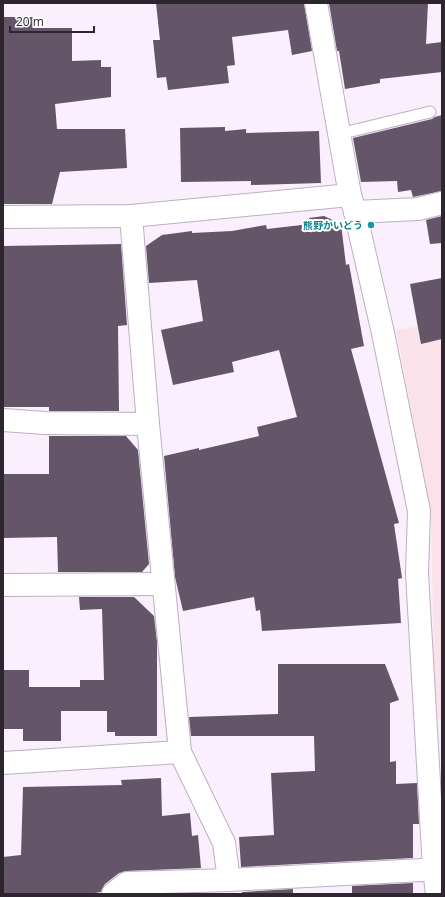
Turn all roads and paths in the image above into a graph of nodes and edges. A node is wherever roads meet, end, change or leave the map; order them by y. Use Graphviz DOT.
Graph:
graph roads {
  1 [pos="316,3"];
  2 [pos="430,112"];
  3 [pos="340,134"];
  4 [pos="353,203"];
  5 [pos="442,203"];
  6 [pos="131,216"];
  7 [pos="3,217"];
  8 [pos="3,420"];
  9 [pos="148,424"];
  10 [pos="163,584"];
  11 [pos="3,585"];
  12 [pos="180,752"];
  13 [pos="3,763"];
  14 [pos="438,869"];
  15 [pos="225,884"];
  16 [pos="298,885"];
  17 [pos="113,894"];
  18 [pos="437,894"];
  1 -- 3 [label="street"];
  2 -- 3 [label="lane"];
  3 -- 4 [label="street"];
  4 -- 5 [label="street"];
  4 -- 6 [label="street"];
  4 -- 14 [label="street"];
  6 -- 7 [label="street"];
  6 -- 9 [label="street"];
  8 -- 9 [label="street"];
  9 -- 10 [label="street"];
  10 -- 11 [label="street"];
  10 -- 12 [label="street"];
  12 -- 13 [label="street"];
  12 -- 15 [label="street"];
  14 -- 16 [label="street"];
  14 -- 18 [label="street"];
  15 -- 16 [label="street"];
  15 -- 17 [label="street"];
}
